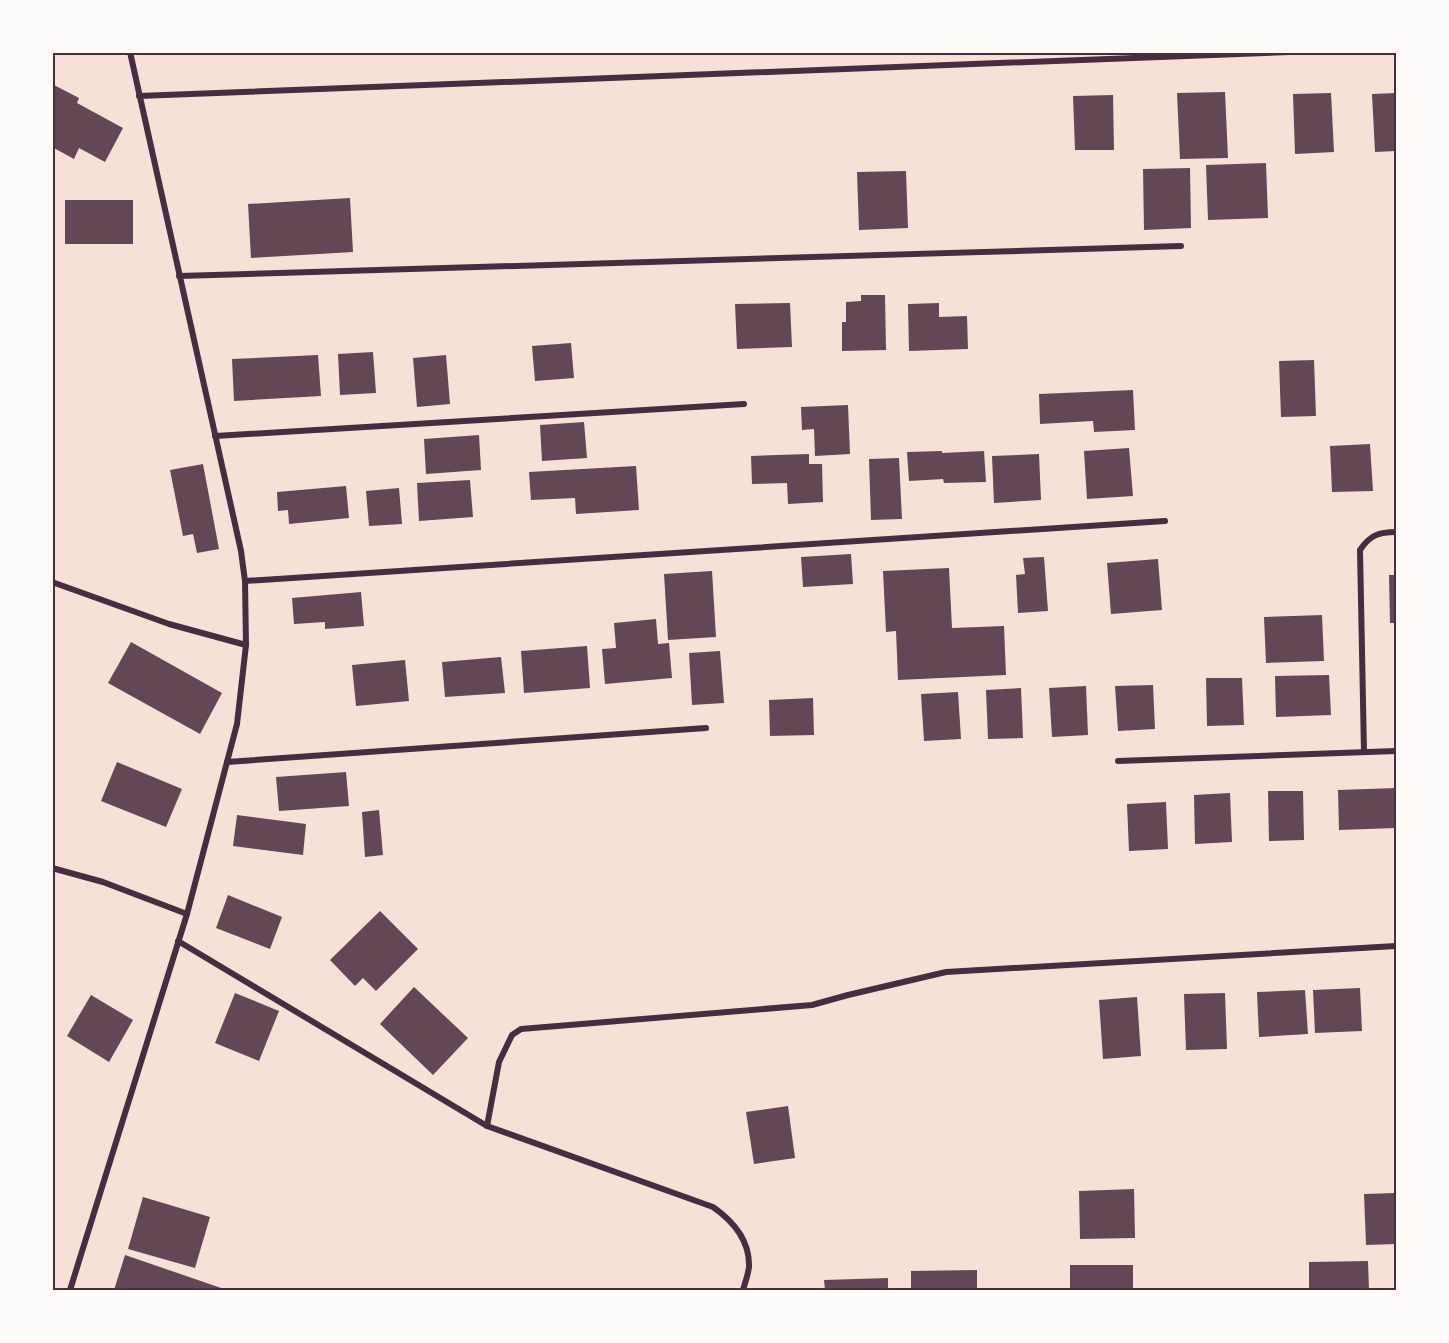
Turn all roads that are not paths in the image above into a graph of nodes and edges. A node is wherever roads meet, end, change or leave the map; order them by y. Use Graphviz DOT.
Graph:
graph roads {
  1 [pos="130,52"];
  2 [pos="1289,52"];
  3 [pos="140,96"];
  4 [pos="1181,246"];
  5 [pos="179,276"];
  6 [pos="744,404"];
  7 [pos="215,436"];
  8 [pos="1165,521"];
  9 [pos="1396,532"];
  10 [pos="245,580"];
  11 [pos="52,582"];
  12 [pos="246,645"];
  13 [pos="706,728"];
  14 [pos="1396,751"];
  15 [pos="1364,752"];
  16 [pos="1118,761"];
  17 [pos="227,762"];
  18 [pos="52,868"];
  19 [pos="187,914"];
  20 [pos="178,941"];
  21 [pos="1396,946"];
  22 [pos="487,1126"];
  23 [pos="70,1290"];
  24 [pos="743,1290"];
  1 -- 3 [label="street"];
  2 -- 3 [label="street"];
  3 -- 5 [label="street"];
  4 -- 5 [label="street"];
  5 -- 7 [label="street"];
  6 -- 7 [label="street"];
  7 -- 10 [label="street"];
  8 -- 10 [label="street"];
  9 -- 15 [label="street"];
  10 -- 12 [label="street"];
  11 -- 12 [label="street"];
  12 -- 17 [label="street"];
  13 -- 17 [label="street"];
  14 -- 15 [label="street"];
  15 -- 16 [label="street"];
  17 -- 19 [label="street"];
  18 -- 19 [label="street"];
  19 -- 20 [label="street"];
  20 -- 22 [label="street"];
  20 -- 23 [label="street"];
  21 -- 22 [label="street"];
  22 -- 24 [label="street"];
}
